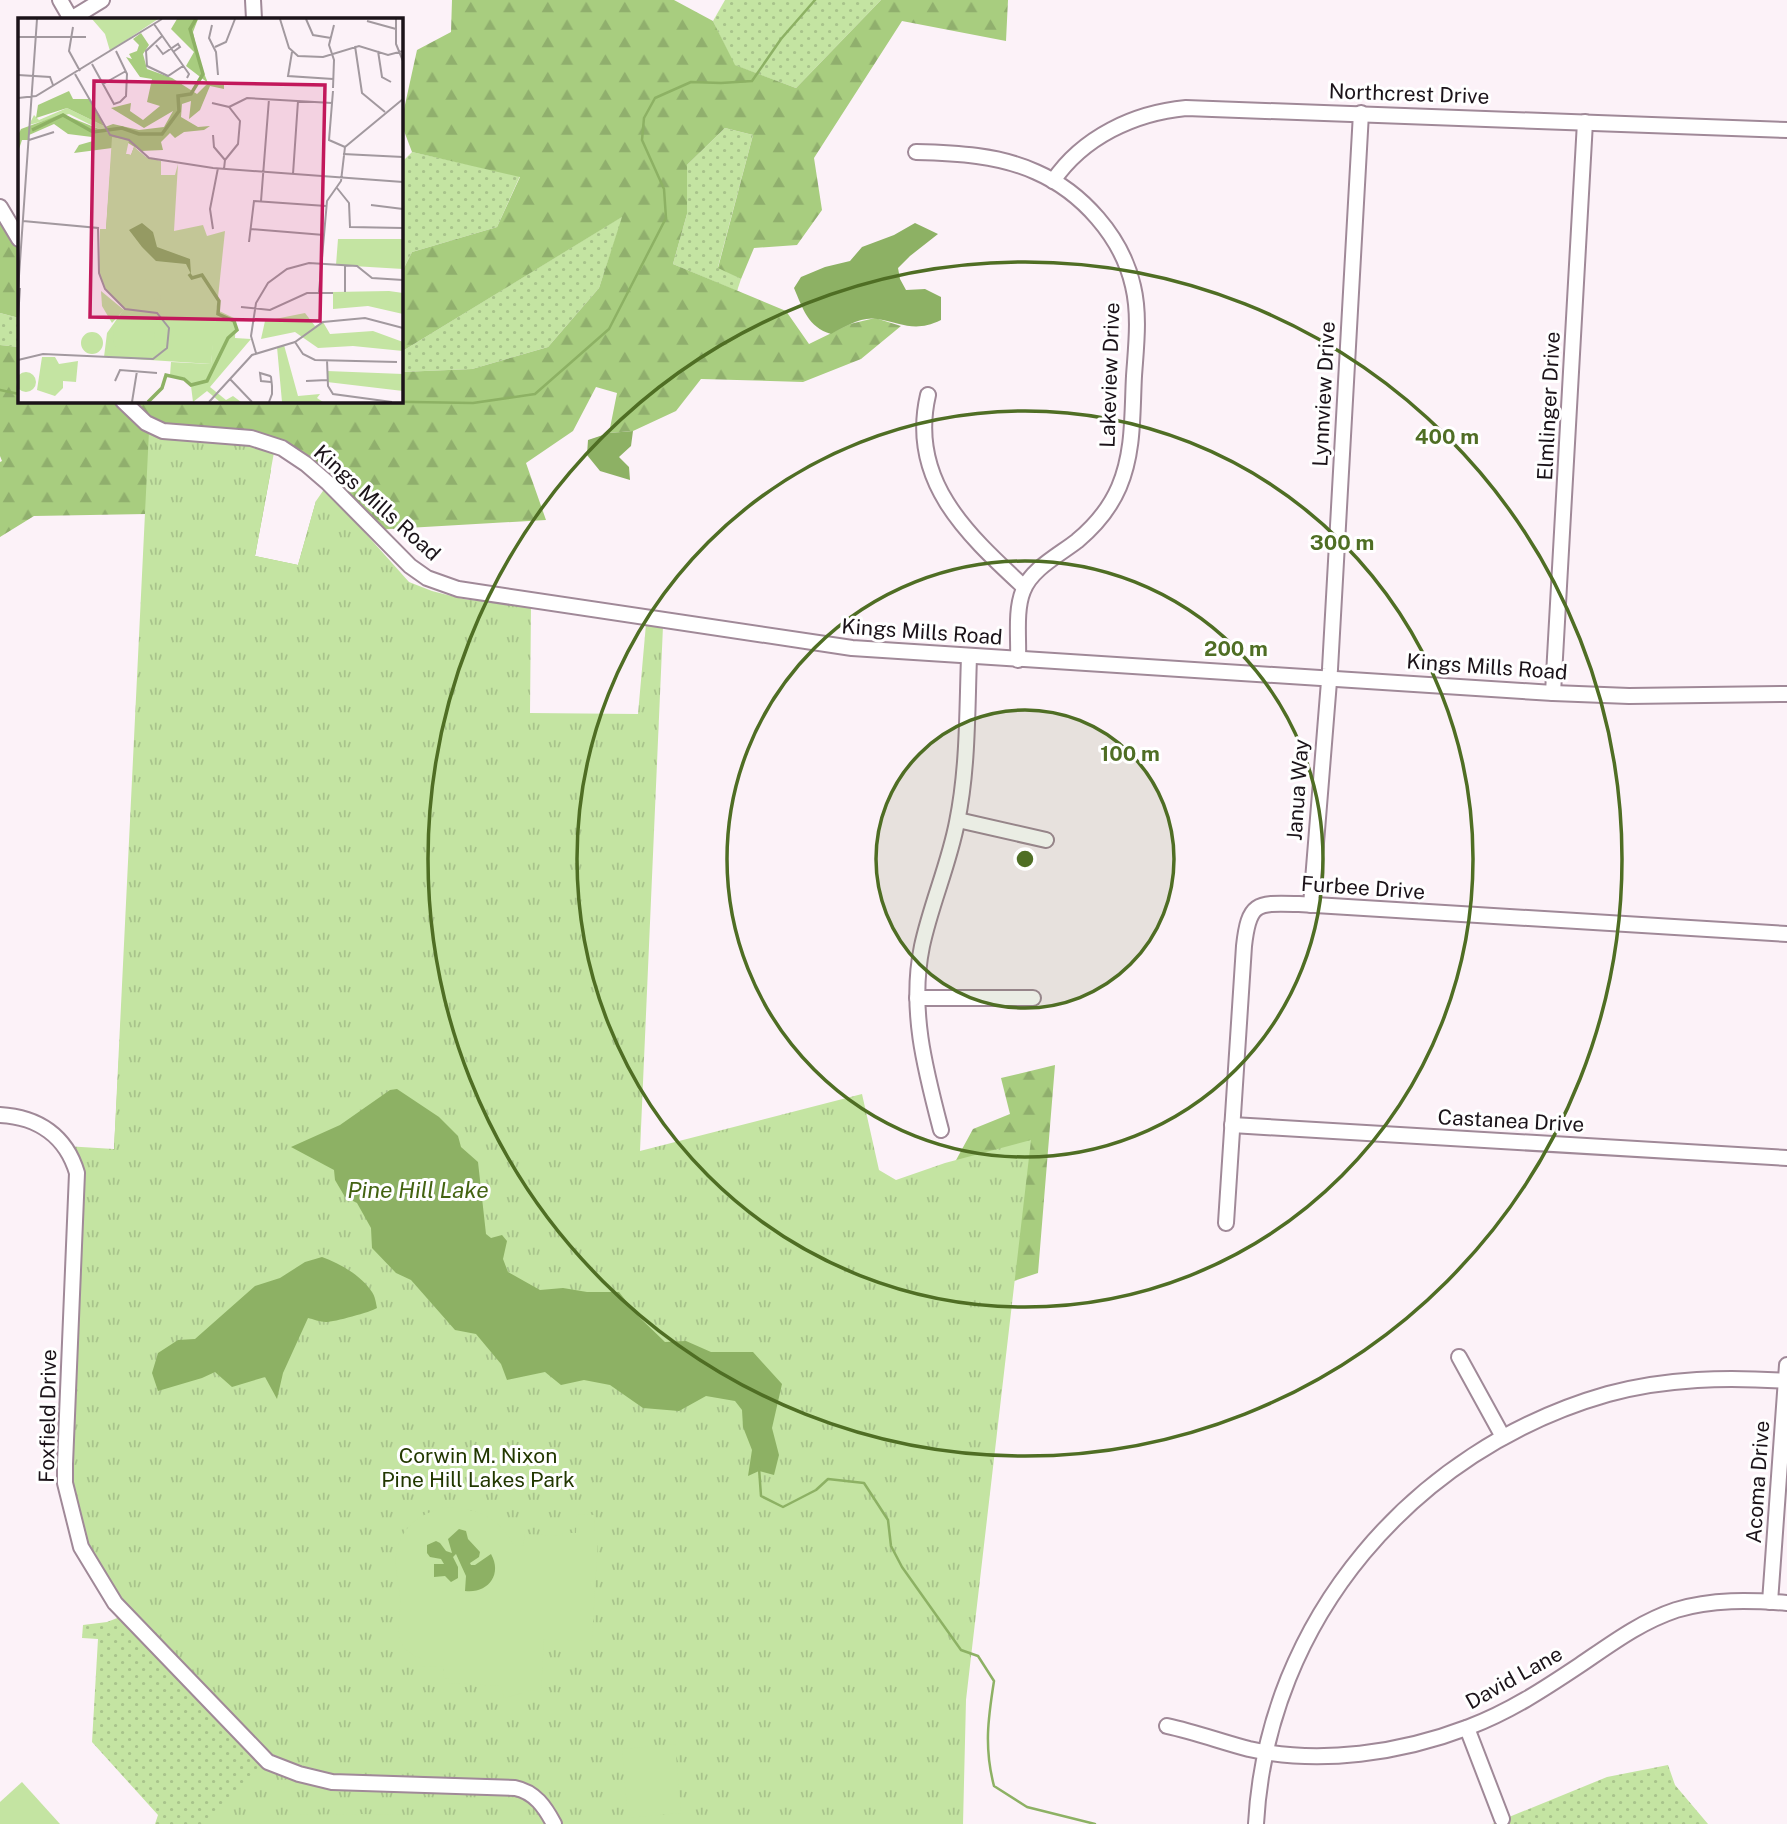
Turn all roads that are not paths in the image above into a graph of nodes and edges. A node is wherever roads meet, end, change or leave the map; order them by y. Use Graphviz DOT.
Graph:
graph roads {
  1 [pos="60,0"];
  2 [pos="102,0"];
  3 [pos="253,0"];
  4 [pos="70,18"];
  5 [pos="73,18"];
  6 [pos="252,18"];
  7 [pos="1361,113"];
  8 [pos="1585,122"];
  9 [pos="1787,130"];
  10 [pos="916,152"];
  11 [pos="1053,181"];
  12 [pos="0,207"];
  13 [pos="18,237"];
  14 [pos="929,395"];
  15 [pos="123,402"];
  16 [pos="1024,587"];
  17 [pos="969,657"];
  18 [pos="1018,660"];
  19 [pos="1328,678"];
  20 [pos="1553,693"];
  21 [pos="1787,694"];
  22 [pos="958,820"];
  23 [pos="1046,839"];
  24 [pos="1311,905"];
  25 [pos="1787,934"];
  26 [pos="917,998"];
  27 [pos="1033,998"];
  28 [pos="0,1115"];
  29 [pos="1232,1125"];
  30 [pos="940,1130"];
  31 [pos="1787,1158"];
  32 [pos="1226,1223"];
  33 [pos="1459,1357"];
  34 [pos="1787,1365"];
  35 [pos="1786,1381"];
  36 [pos="1503,1437"];
  37 [pos="1770,1602"];
  38 [pos="1787,1603"];
  39 [pos="1167,1726"];
  40 [pos="1467,1728"];
  41 [pos="1266,1752"];
  42 [pos="1502,1819"];
  43 [pos="554,1824"];
  44 [pos="1256,1824"];
  1 -- 4 [label="street"];
  2 -- 5 [label="street"];
  3 -- 6 [label="street"];
  7 -- 8 [label="street, Northcrest Drive"];
  7 -- 11 [label="street, Northcrest Drive"];
  7 -- 19 [label="street, Lynnview Drive"];
  8 -- 9 [label="street, Northcrest Drive"];
  8 -- 20 [label="street, Elmlinger Drive"];
  10 -- 11 [label="street, Lakeview Drive"];
  11 -- 16 [label="street, Lakeview Drive"];
  12 -- 13 [label="street"];
  14 -- 16 [label="street"];
  15 -- 17 [label="street, Kings Mills Road"];
  16 -- 18 [label="street"];
  17 -- 18 [label="street, Kings Mills Road"];
  17 -- 22 [label="street"];
  18 -- 19 [label="street, Kings Mills Road"];
  19 -- 20 [label="street, Kings Mills Road"];
  19 -- 24 [label="street, Janua Way"];
  20 -- 21 [label="street, Kings Mills Road"];
  22 -- 23 [label="street"];
  22 -- 26 [label="street"];
  24 -- 25 [label="street, Furbee Drive"];
  24 -- 29 [label="street, Furbee Drive"];
  26 -- 27 [label="street"];
  26 -- 30 [label="street"];
  28 -- 43 [label="street, Foxfield Drive"];
  29 -- 31 [label="street, Castanea Drive"];
  29 -- 32 [label="street, Furbee Drive"];
  33 -- 36 [label="street"];
  34 -- 35 [label="street, Acoma Drive"];
  35 -- 36 [label="street"];
  35 -- 37 [label="street, Acoma Drive"];
  36 -- 41 [label="street"];
  37 -- 38 [label="street, David Lane"];
  37 -- 40 [label="street, David Lane"];
  39 -- 41 [label="street, David Lane"];
  40 -- 41 [label="street, David Lane"];
  40 -- 42 [label="street"];
  41 -- 44 [label="street"];
}
